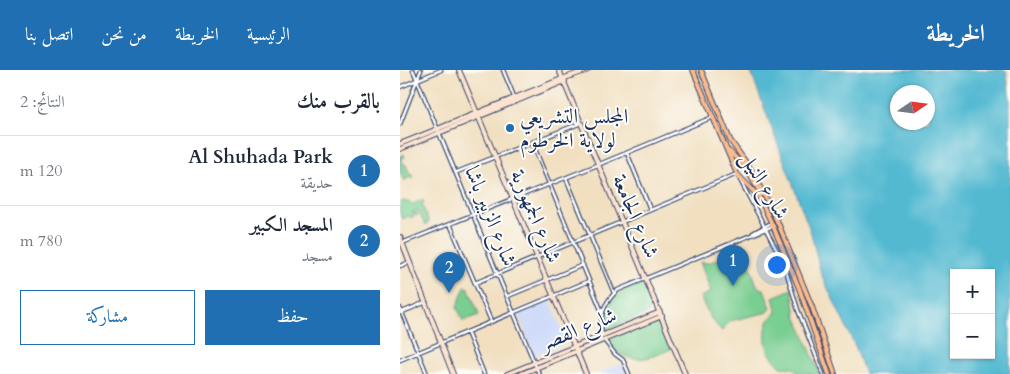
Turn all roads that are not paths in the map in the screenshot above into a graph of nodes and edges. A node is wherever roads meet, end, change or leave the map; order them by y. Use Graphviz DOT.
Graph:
graph roads {
  1 [pos="413,70"];
  2 [pos="421,70"];
  3 [pos="441,70"];
  4 [pos="459,70"];
  5 [pos="503,70"];
  6 [pos="559,70"];
  7 [pos="588,70"];
  8 [pos="693,70"];
  9 [pos="700,70"];
  10 [pos="418,80"];
  11 [pos="563,80"];
  12 [pos="400,87"];
  13 [pos="515,100"];
  14 [pos="478,115"];
  15 [pos="713,117"];
  16 [pos="581,123"];
  17 [pos="400,124"];
  18 [pos="439,131"];
  19 [pos="418,140"];
  20 [pos="532,142"];
  21 [pos="400,144"];
  22 [pos="726,148"];
  23 [pos="400,149"];
  24 [pos="627,153"];
  25 [pos="496,158"];
  26 [pos="598,165"];
  27 [pos="456,172"];
  28 [pos="737,174"];
  29 [pos="566,178"];
  30 [pos="550,184"];
  31 [pos="765,195"];
  32 [pos="512,199"];
  33 [pos="650,209"];
  34 [pos="473,215"];
  35 [pos="777,221"];
  36 [pos="621,222"];
  37 [pos="450,224"];
  38 [pos="772,224"];
  39 [pos="765,227"];
  40 [pos="590,234"];
  41 [pos="400,237"];
  42 [pos="573,242"];
  43 [pos="402,243"];
  44 [pos="537,256"];
  45 [pos="410,262"];
  46 [pos="583,265"];
  47 [pos="400,266"];
  48 [pos="498,274"];
  49 [pos="645,278"];
  50 [pos="547,280"];
  51 [pos="589,281"];
  52 [pos="475,283"];
  53 [pos="614,293"];
  54 [pos="508,296"];
  55 [pos="553,296"];
  56 [pos="426,302"];
  57 [pos="400,308"];
  58 [pos="514,312"];
  59 [pos="602,312"];
  60 [pos="401,313"];
  61 [pos="661,314"];
  62 [pos="491,321"];
  63 [pos="466,331"];
  64 [pos="603,338"];
  65 [pos="441,342"];
  66 [pos="575,349"];
  67 [pos="418,352"];
  68 [pos="400,360"];
  69 [pos="535,365"];
  70 [pos="427,374"];
  71 [pos="453,374"];
  72 [pos="484,374"];
  73 [pos="507,374"];
  74 [pos="521,374"];
  75 [pos="539,374"];
  76 [pos="586,374"];
  77 [pos="629,374"];
  78 [pos="685,374"];
  79 [pos="823,374"];
  80 [pos="829,374"];
  81 [pos="835,374"];
  1 -- 10 [label="street, شارع الزبير باشا"];
  2 -- 10 [label="street"];
  3 -- 10 [label="street"];
  4 -- 14 [label="main road, شارع الجمهورية"];
  5 -- 13 [label="street"];
  6 -- 11 [label="main road, شارع الجامعة"];
  7 -- 11 [label="main road"];
  8 -- 9 [label="main road"];
  8 -- 15 [label="main road, شارع النيل"];
  9 -- 31 [label="main road, شارع النيل"];
  10 -- 12 [label="street"];
  10 -- 17 [label="street"];
  10 -- 18 [label="street, شارع الزبير باشا"];
  11 -- 13 [label="main road"];
  11 -- 16 [label="main road, شارع الجامعة"];
  13 -- 14 [label="main road"];
  14 -- 18 [label="main road"];
  14 -- 25 [label="main road, شارع الجمهورية"];
  15 -- 22 [label="main road, شارع النيل"];
  15 -- 24 [label="street"];
  16 -- 20 [label="street"];
  16 -- 26 [label="main road, شارع الجامعة"];
  18 -- 19 [label="main road"];
  18 -- 27 [label="street, شارع الزبير باشا"];
  19 -- 21 [label="main road"];
  19 -- 23 [label="main road"];
  20 -- 25 [label="street"];
  20 -- 30 [label="street"];
  22 -- 28 [label="main road, شارع النيل"];
  22 -- 31 [label="main road"];
  24 -- 26 [label="street"];
  24 -- 33 [label="street"];
  25 -- 27 [label="street"];
  25 -- 32 [label="main road, شارع الجمهورية"];
  26 -- 29 [label="street"];
  26 -- 36 [label="main road, شارع الجامعة"];
  27 -- 34 [label="street, شارع الزبير باشا"];
  28 -- 33 [label="street"];
  28 -- 38 [label="main road, شارع النيل"];
  28 -- 39 [label="street"];
  29 -- 30 [label="street"];
  29 -- 40 [label="street"];
  30 -- 32 [label="street"];
  30 -- 42 [label="street"];
  31 -- 35 [label="main road, شارع النيل"];
  32 -- 34 [label="street"];
  32 -- 44 [label="main road, شارع الجمهورية"];
  33 -- 36 [label="street"];
  34 -- 37 [label="street"];
  34 -- 48 [label="street, شارع الزبير باشا"];
  35 -- 38 [label="main road"];
  35 -- 81 [label="main road, شارع النيل"];
  36 -- 40 [label="street"];
  36 -- 49 [label="main road, شارع الجامعة"];
  37 -- 43 [label="street"];
  37 -- 52 [label="street"];
  38 -- 39 [label="street"];
  38 -- 80 [label="main road, شارع النيل"];
  39 -- 49 [label="street"];
  39 -- 79 [label="street"];
  40 -- 42 [label="street"];
  40 -- 53 [label="street"];
  41 -- 43 [label="main road"];
  42 -- 44 [label="street"];
  42 -- 46 [label="street"];
  43 -- 45 [label="main road"];
  44 -- 48 [label="street"];
  44 -- 50 [label="main road, شارع الجمهورية"];
  45 -- 47 [label="street"];
  45 -- 56 [label="main road"];
  46 -- 50 [label="street"];
  46 -- 51 [label="street"];
  48 -- 52 [label="street"];
  48 -- 54 [label="street, شارع الزبير باشا"];
  49 -- 53 [label="street"];
  49 -- 61 [label="main road, شارع الجامعة"];
  50 -- 54 [label="street"];
  50 -- 55 [label="main road, شارع الجمهورية"];
  51 -- 55 [label="street"];
  51 -- 59 [label="street"];
  52 -- 62 [label="street"];
  53 -- 59 [label="street"];
  54 -- 58 [label="street, شارع الزبير باشا"];
  55 -- 58 [label="street"];
  55 -- 66 [label="main road, شارع الجمهورية"];
  56 -- 60 [label="street"];
  56 -- 65 [label="main road"];
  57 -- 60 [label="street"];
  58 -- 62 [label="street"];
  58 -- 69 [label="street, شارع الزبير باشا"];
  59 -- 64 [label="street"];
  60 -- 67 [label="street"];
  61 -- 64 [label="main road, شارع القصر"];
  61 -- 78 [label="main road, شارع الجامعة"];
  62 -- 63 [label="street"];
  63 -- 65 [label="street"];
  63 -- 72 [label="street"];
  64 -- 66 [label="main road, شارع القصر"];
  64 -- 77 [label="street"];
  65 -- 67 [label="street"];
  65 -- 71 [label="main road"];
  66 -- 69 [label="main road, شارع القصر"];
  66 -- 76 [label="main road, شارع الجمهورية"];
  67 -- 68 [label="street"];
  67 -- 70 [label="street"];
  69 -- 73 [label="main road, شارع القصر"];
  69 -- 74 [label="main road, شارع القصر"];
  69 -- 75 [label="street, شارع الزبير باشا"];
}
